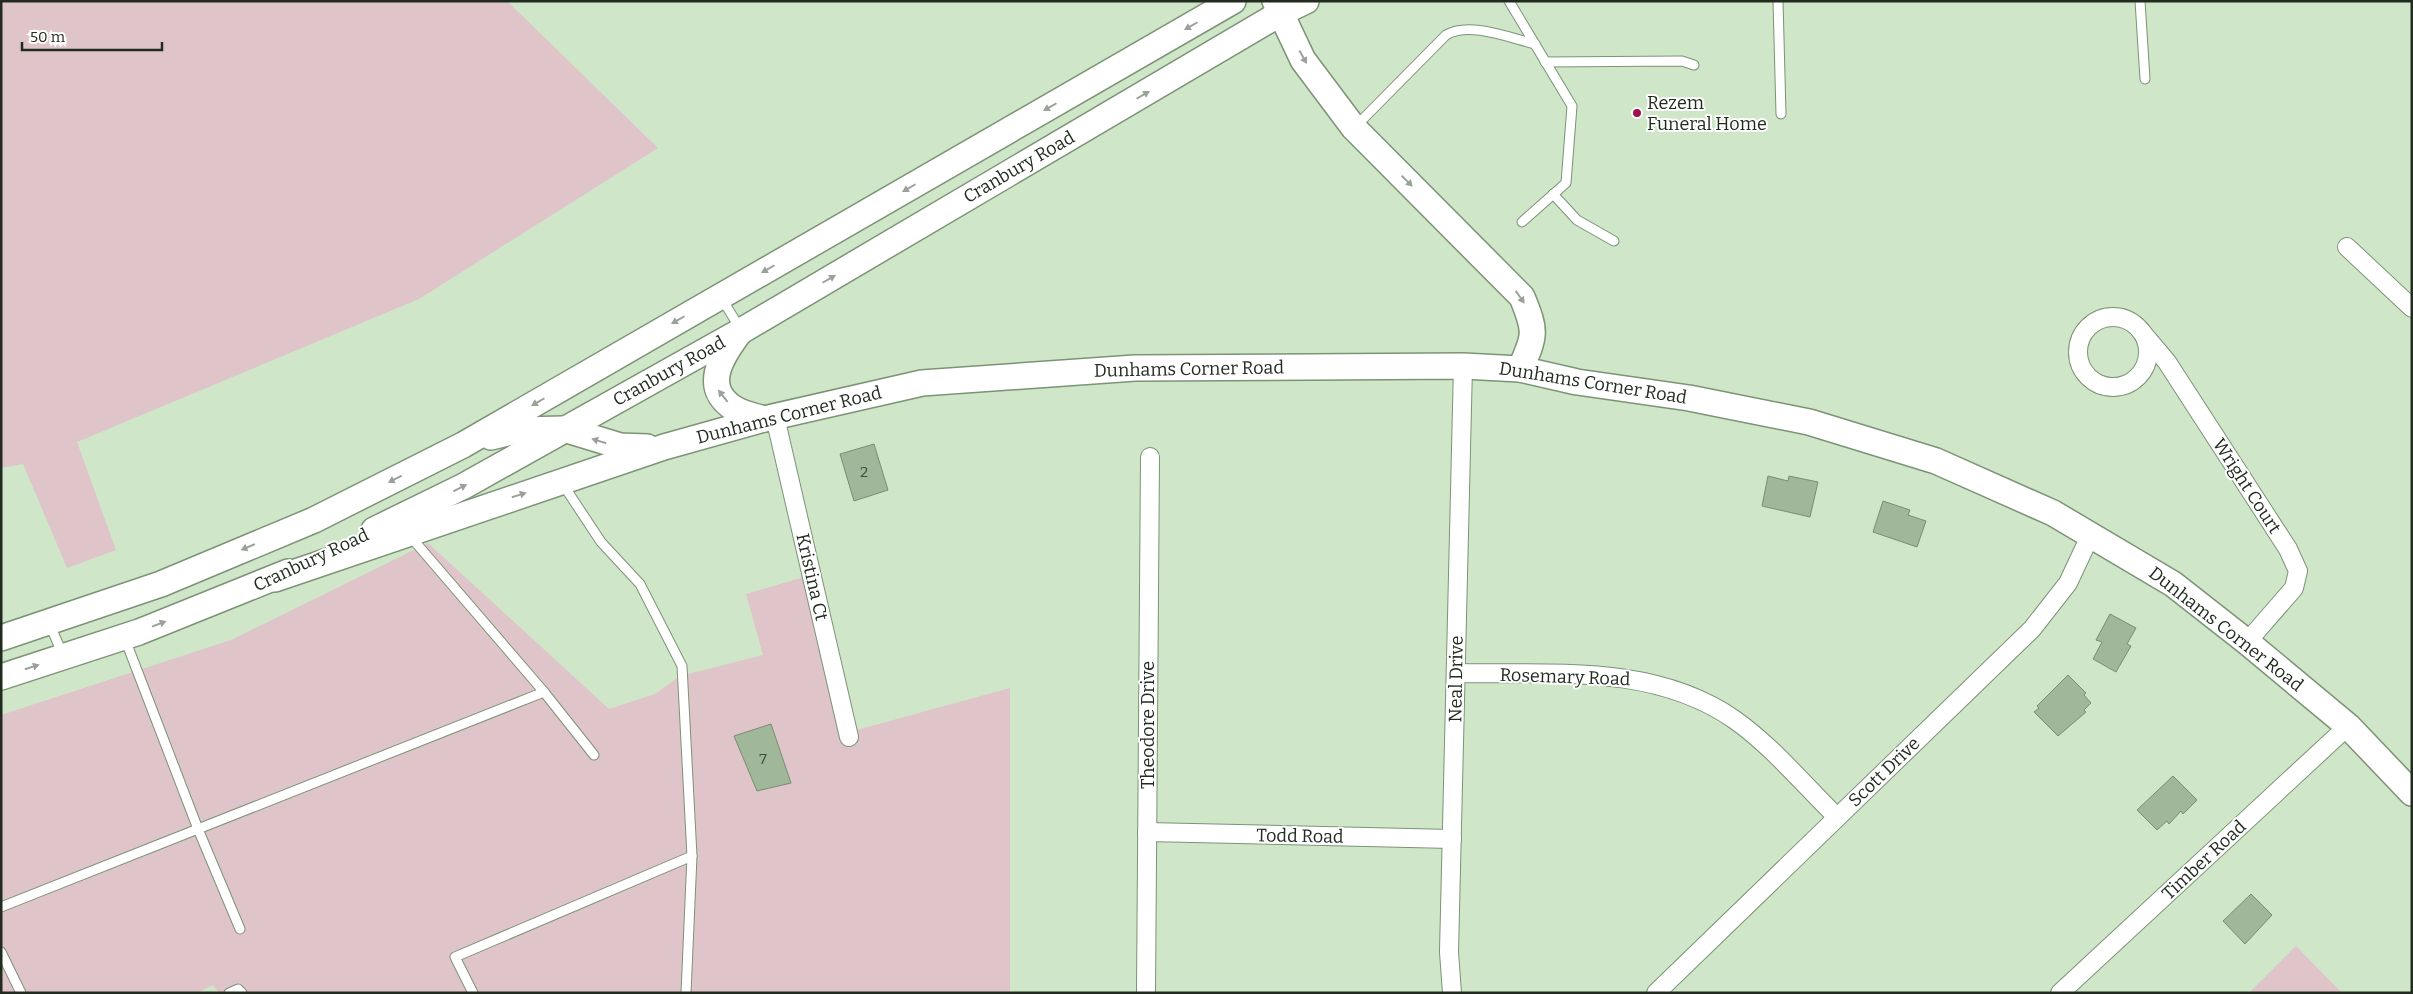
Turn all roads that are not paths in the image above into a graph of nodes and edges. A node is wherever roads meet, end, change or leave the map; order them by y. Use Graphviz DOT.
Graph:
graph roads {
  1 [pos="1306,1"];
  2 [pos="1509,1"];
  3 [pos="1778,1"];
  4 [pos="2140,1"];
  5 [pos="1225,5"];
  6 [pos="1278,7"];
  7 [pos="1535,44"];
  8 [pos="1545,62"];
  9 [pos="1694,65"];
  10 [pos="2146,79"];
  11 [pos="1781,114"];
  12 [pos="1354,128"];
  13 [pos="1553,194"];
  14 [pos="1522,222"];
  15 [pos="1614,241"];
  16 [pos="2347,247"];
  17 [pos="721,296"];
  18 [pos="2412,308"];
  19 [pos="2140,330"];
  20 [pos="741,331"];
  21 [pos="1463,366"];
  22 [pos="1520,369"];
  23 [pos="770,418"];
  24 [pos="564,428"];
  25 [pos="463,445"];
  26 [pos="664,447"];
  27 [pos="1150,457"];
  28 [pos="560,481"];
  29 [pos="407,533"];
  30 [pos="2091,534"];
  31 [pos="275,579"];
  32 [pos="49,623"];
  33 [pos="124,637"];
  34 [pos="1,638"];
  35 [pos="2247,642"];
  36 [pos="64,657"];
  37 [pos="1456,673"];
  38 [pos="1,676"];
  39 [pos="544,692"];
  40 [pos="2348,726"];
  41 [pos="849,737"];
  42 [pos="594,755"];
  43 [pos="2412,793"];
  44 [pos="1837,817"];
  45 [pos="198,829"];
  46 [pos="1147,832"];
  47 [pos="1452,839"];
  48 [pos="692,856"];
  49 [pos="1,907"];
  50 [pos="240,929"];
  51 [pos="1,952"];
  52 [pos="21,993"];
  53 [pos="229,993"];
  54 [pos="242,993"];
  55 [pos="473,993"];
  56 [pos="686,993"];
  57 [pos="1146,993"];
  58 [pos="1452,993"];
  59 [pos="1656,993"];
  60 [pos="2060,993"];
  1 -- 6 [label="main road, Cranbury Road"];
  2 -- 7 [label="lane"];
  3 -- 11 [label="lane"];
  4 -- 10 [label="lane"];
  5 -- 17 [label="main road, Cranbury Road, one-way"];
  6 -- 12 [label="main road, one-way"];
  20 -- 6 [label="main road, Cranbury Road, one-way"];
  7 -- 8 [label="lane"];
  7 -- 12 [label="lane"];
  8 -- 9 [label="lane"];
  8 -- 13 [label="lane"];
  12 -- 22 [label="main road, one-way"];
  13 -- 14 [label="lane"];
  13 -- 15 [label="lane"];
  16 -- 18 [label="street"];
  17 -- 20 [label="lane"];
  17 -- 25 [label="main road, Cranbury Road, one-way"];
  19 -- 19 [label="street, Wright Court"];
  19 -- 35 [label="street, Wright Court"];
  23 -- 20 [label="main road, one-way"];
  20 -- 24 [label="main road, Cranbury Road"];
  21 -- 22 [label="main road, Dunhams Corner Road"];
  21 -- 23 [label="main road, Dunhams Corner Road"];
  21 -- 37 [label="street, Neal Drive"];
  22 -- 30 [label="main road, Dunhams Corner Road"];
  23 -- 26 [label="main road, Dunhams Corner Road"];
  23 -- 41 [label="street, Kristina Ct"];
  24 -- 25 [label="main road"];
  26 -- 24 [label="main road, one-way"];
  31 -- 24 [label="main road, Cranbury Road, one-way"];
  25 -- 32 [label="main road, Cranbury Road, one-way"];
  26 -- 28 [label="main road"];
  27 -- 46 [label="street, Theodore Drive"];
  29 -- 28 [label="main road, one-way"];
  28 -- 48 [label="lane"];
  29 -- 31 [label="main road"];
  29 -- 39 [label="lane"];
  30 -- 35 [label="main road, Dunhams Corner Road"];
  30 -- 44 [label="street, Scott Drive"];
  33 -- 31 [label="main road, Cranbury Road, one-way"];
  32 -- 34 [label="main road, Cranbury Road"];
  32 -- 36 [label="lane"];
  33 -- 36 [label="main road, Cranbury Road"];
  33 -- 45 [label="lane"];
  35 -- 40 [label="main road, Dunhams Corner Road"];
  38 -- 36 [label="main road, Cranbury Road, one-way"];
  37 -- 44 [label="street, Rosemary Road"];
  37 -- 47 [label="street, Neal Drive"];
  39 -- 42 [label="lane"];
  39 -- 45 [label="lane"];
  40 -- 43 [label="main road, Dunhams Corner Road"];
  40 -- 60 [label="street, Timber Road"];
  44 -- 59 [label="street, Scott Drive"];
  45 -- 49 [label="lane"];
  45 -- 50 [label="lane"];
  46 -- 47 [label="street, Todd Road"];
  46 -- 57 [label="street, Theodore Drive"];
  47 -- 58 [label="street, Neal Drive"];
  48 -- 55 [label="lane"];
  48 -- 56 [label="lane"];
  51 -- 52 [label="lane"];
  53 -- 54 [label="lane"];
}
